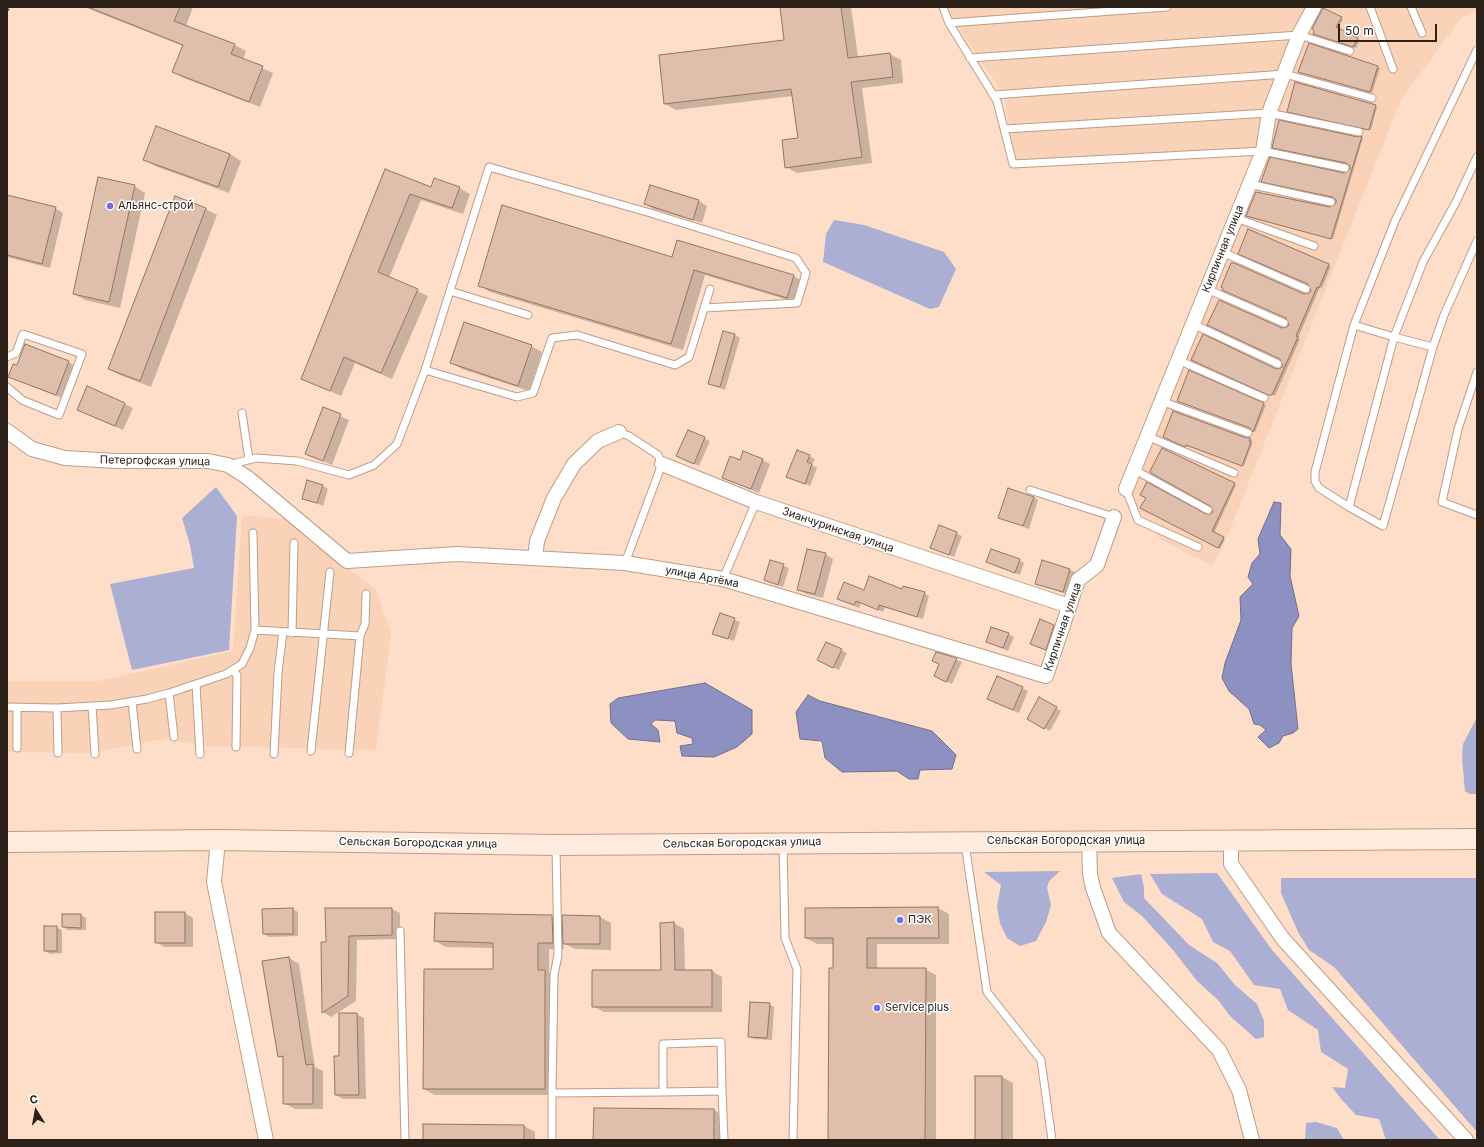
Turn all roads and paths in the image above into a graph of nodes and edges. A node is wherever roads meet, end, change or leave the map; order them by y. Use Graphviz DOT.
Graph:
graph roads {
  1 [pos="943,7"];
  2 [pos="1167,7"];
  3 [pos="1314,7"];
  4 [pos="1370,7"];
  5 [pos="1411,7"];
  6 [pos="949,22"];
  7 [pos="1422,33"];
  8 [pos="1299,35"];
  9 [pos="1477,50"];
  10 [pos="1350,52"];
  11 [pos="970,58"];
  12 [pos="1393,69"];
  13 [pos="1285,74"];
  14 [pos="993,95"];
  15 [pos="1372,98"];
  16 [pos="1269,113"];
  17 [pos="1005,129"];
  18 [pos="1359,132"];
  19 [pos="1263,151"];
  20 [pos="1477,157"];
  21 [pos="1345,168"];
  22 [pos="1249,184"];
  23 [pos="1331,202"];
  24 [pos="1236,218"];
  25 [pos="1477,241"];
  26 [pos="1314,246"];
  27 [pos="1222,252"];
  28 [pos="710,289"];
  29 [pos="1207,289"];
  30 [pos="1306,289"];
  31 [pos="450,291"];
  32 [pos="704,308"];
  33 [pos="528,315"];
  34 [pos="1284,323"];
  35 [pos="1192,324"];
  36 [pos="1354,325"];
  37 [pos="1394,337"];
  38 [pos="1433,347"];
  39 [pos="7,358"];
  40 [pos="1178,360"];
  41 [pos="1278,364"];
  42 [pos="425,370"];
  43 [pos="1477,372"];
  44 [pos="7,386"];
  45 [pos="1264,398"];
  46 [pos="1161,401"];
  47 [pos="242,413"];
  48 [pos="7,431"];
  49 [pos="619,432"];
  50 [pos="1248,433"];
  51 [pos="1147,436"];
  52 [pos="249,460"];
  53 [pos="662,464"];
  54 [pos="228,465"];
  55 [pos="1134,469"];
  56 [pos="1234,473"];
  57 [pos="1126,489"];
  58 [pos="1030,490"];
  59 [pos="756,502"];
  60 [pos="1349,507"];
  61 [pos="1208,510"];
  62 [pos="1477,515"];
  63 [pos="1114,517"];
  64 [pos="253,533"];
  65 [pos="294,543"];
  66 [pos="1198,547"];
  67 [pos="535,558"];
  68 [pos="347,561"];
  69 [pos="625,563"];
  70 [pos="330,572"];
  71 [pos="723,579"];
  72 [pos="366,594"];
  73 [pos="1069,606"];
  74 [pos="255,630"];
  75 [pos="282,632"];
  76 [pos="292,633"];
  77 [pos="323,634"];
  78 [pos="360,636"];
  79 [pos="232,670"];
  80 [pos="1046,676"];
  81 [pos="196,684"];
  82 [pos="170,693"];
  83 [pos="132,701"];
  84 [pos="92,706"];
  85 [pos="7,707"];
  86 [pos="17,708"];
  87 [pos="57,708"];
  88 [pos="174,737"];
  89 [pos="236,747"];
  90 [pos="17,748"];
  91 [pos="137,749"];
  92 [pos="311,752"];
  93 [pos="349,752"];
  94 [pos="58,753"];
  95 [pos="95,754"];
  96 [pos="200,754"];
  97 [pos="274,754"];
  98 [pos="1477,839"];
  99 [pos="218,840"];
  100 [pos="1089,841"];
  101 [pos="1231,841"];
  102 [pos="7,842"];
  103 [pos="783,842"];
  104 [pos="965,842"];
  105 [pos="556,845"];
  106 [pos="400,931"];
  107 [pos="663,1092"];
  108 [pos="722,1092"];
  109 [pos="552,1093"];
  110 [pos="266,1140"];
  111 [pos="405,1140"];
  112 [pos="552,1140"];
  113 [pos="724,1140"];
  114 [pos="793,1140"];
  115 [pos="1052,1140"];
  116 [pos="1252,1140"];
  117 [pos="1466,1140"];
  1 -- 6 [label="lane"];
  2 -- 6 [label="lane"];
  3 -- 8 [label="street, Кирпичная улица"];
  4 -- 12 [label="lane"];
  5 -- 7 [label="lane"];
  6 -- 11 [label="lane"];
  8 -- 10 [label="lane"];
  8 -- 11 [label="lane"];
  8 -- 13 [label="street, Кирпичная улица"];
  9 -- 36 [label="lane"];
  11 -- 14 [label="lane"];
  13 -- 14 [label="lane"];
  13 -- 15 [label="lane"];
  13 -- 16 [label="street, Кирпичная улица"];
  14 -- 17 [label="lane"];
  16 -- 17 [label="lane"];
  16 -- 18 [label="lane"];
  16 -- 19 [label="street, Кирпичная улица"];
  17 -- 19 [label="lane"];
  19 -- 21 [label="lane"];
  19 -- 22 [label="street, Кирпичная улица"];
  20 -- 37 [label="lane"];
  22 -- 23 [label="lane"];
  22 -- 24 [label="street, Кирпичная улица"];
  24 -- 26 [label="lane"];
  24 -- 27 [label="street, Кирпичная улица"];
  25 -- 38 [label="lane"];
  27 -- 29 [label="street, Кирпичная улица"];
  27 -- 30 [label="lane"];
  28 -- 32 [label="lane"];
  29 -- 34 [label="lane"];
  29 -- 35 [label="street, Кирпичная улица"];
  31 -- 32 [label="lane"];
  31 -- 33 [label="lane"];
  31 -- 42 [label="lane"];
  32 -- 42 [label="lane"];
  35 -- 40 [label="street, Кирпичная улица"];
  35 -- 41 [label="lane"];
  36 -- 37 [label="lane"];
  36 -- 60 [label="lane"];
  37 -- 38 [label="lane"];
  37 -- 60 [label="lane"];
  38 -- 60 [label="lane"];
  39 -- 44 [label="lane"];
  40 -- 45 [label="lane"];
  40 -- 46 [label="street, Кирпичная улица"];
  42 -- 52 [label="lane"];
  43 -- 62 [label="lane"];
  46 -- 50 [label="lane"];
  46 -- 51 [label="street, Кирпичная улица"];
  47 -- 52 [label="lane"];
  48 -- 54 [label="street, Петергофская улица"];
  49 -- 53 [label="lane, Зианчуринская улица"];
  49 -- 67 [label="street"];
  51 -- 55 [label="street, Кирпичная улица"];
  51 -- 56 [label="lane"];
  52 -- 54 [label="lane"];
  53 -- 59 [label="street, Зианчуринская улица"];
  53 -- 69 [label="lane"];
  54 -- 68 [label="street, Петергофская улица"];
  55 -- 57 [label="street, Кирпичная улица"];
  55 -- 61 [label="lane"];
  57 -- 66 [label="lane"];
  58 -- 63 [label="lane"];
  59 -- 71 [label="lane"];
  59 -- 73 [label="street, Зианчуринская улица"];
  63 -- 73 [label="street, Кирпичная улица"];
  64 -- 74 [label="lane"];
  65 -- 76 [label="lane"];
  67 -- 68 [label="street, улица Артёма"];
  67 -- 69 [label="street, улица Артёма"];
  69 -- 71 [label="street, улица Артёма"];
  70 -- 77 [label="lane"];
  71 -- 80 [label="street, улица Артёма"];
  72 -- 78 [label="lane"];
  73 -- 80 [label="street, Кирпичная улица"];
  74 -- 75 [label="lane"];
  74 -- 79 [label="lane"];
  75 -- 76 [label="lane"];
  75 -- 97 [label="lane"];
  76 -- 77 [label="lane"];
  77 -- 78 [label="lane"];
  77 -- 92 [label="lane"];
  78 -- 93 [label="lane"];
  79 -- 81 [label="lane"];
  79 -- 89 [label="lane"];
  81 -- 82 [label="lane"];
  81 -- 96 [label="lane"];
  82 -- 83 [label="lane"];
  82 -- 88 [label="lane"];
  83 -- 84 [label="lane"];
  83 -- 91 [label="lane"];
  84 -- 87 [label="lane"];
  84 -- 95 [label="lane"];
  85 -- 86 [label="lane"];
  86 -- 87 [label="lane"];
  86 -- 90 [label="lane"];
  87 -- 94 [label="lane"];
  98 -- 101 [label="main road, Сельская Богородская улица"];
  99 -- 102 [label="main road, Сельская Богородская улица"];
  99 -- 105 [label="main road, Сельская Богородская улица"];
  99 -- 110 [label="street"];
  100 -- 101 [label="main road, Сельская Богородская улица"];
  100 -- 104 [label="main road, Сельская Богородская улица"];
  100 -- 116 [label="street"];
  101 -- 117 [label="street"];
  103 -- 104 [label="main road, Сельская Богородская улица"];
  103 -- 105 [label="main road, Сельская Богородская улица"];
  103 -- 114 [label="lane"];
  104 -- 115 [label="lane"];
  105 -- 109 [label="lane"];
  106 -- 111 [label="lane"];
  107 -- 108 [label="lane"];
  107 -- 108 [label="lane"];
  107 -- 109 [label="lane"];
  108 -- 113 [label="lane"];
  109 -- 112 [label="lane"];
}
